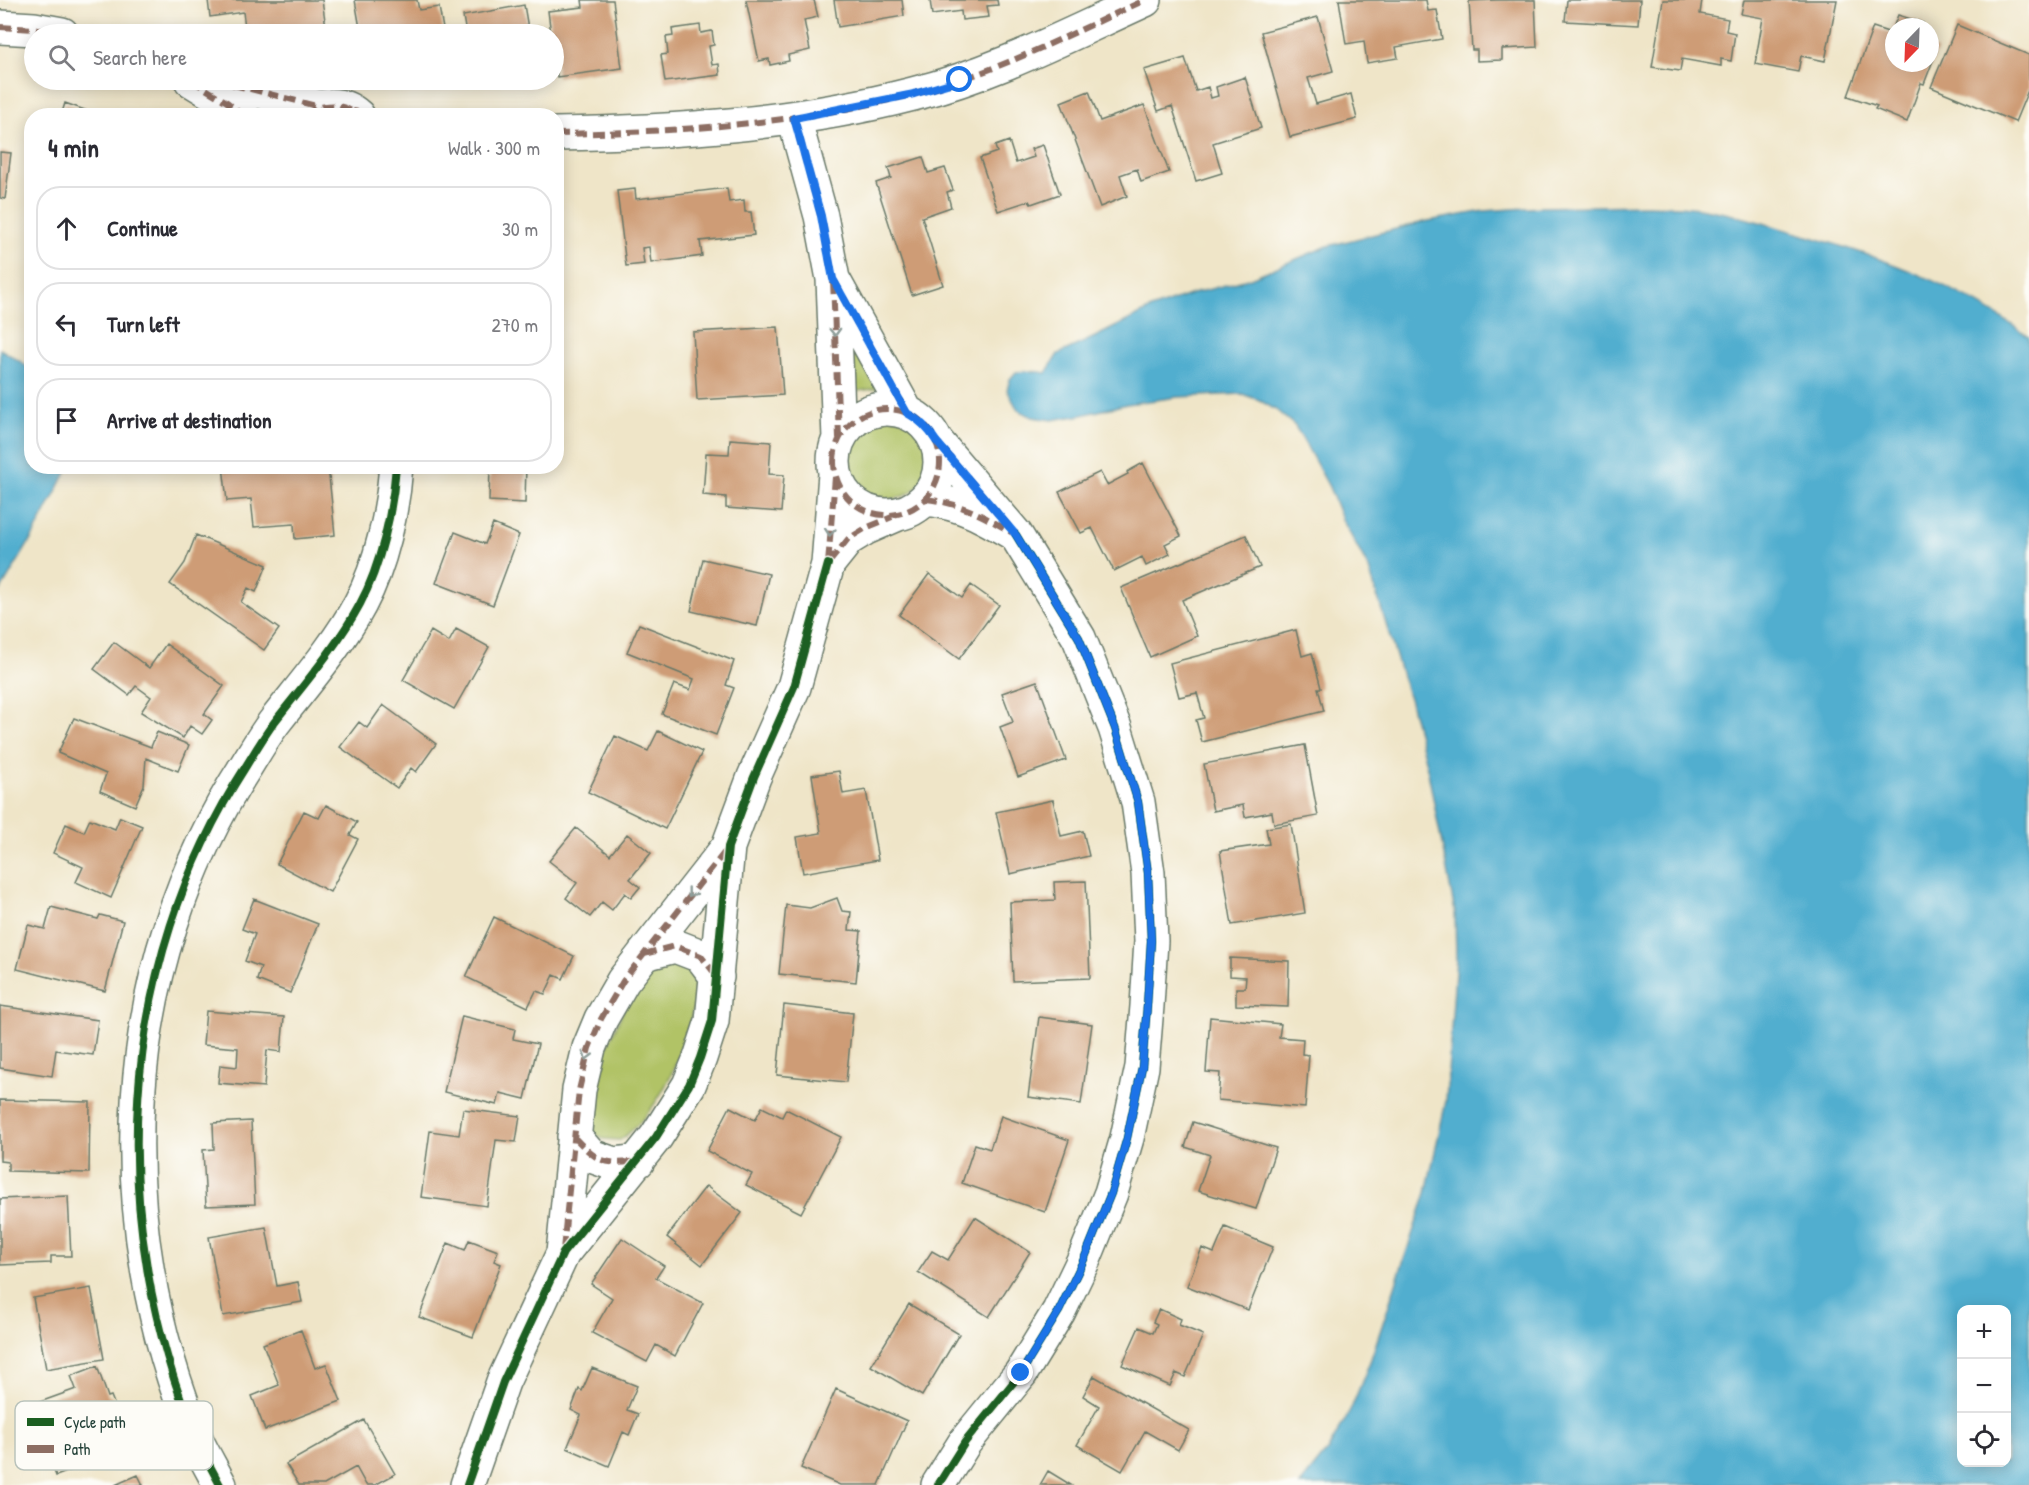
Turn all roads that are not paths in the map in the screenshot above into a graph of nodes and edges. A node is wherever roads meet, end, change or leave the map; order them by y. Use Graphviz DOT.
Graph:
graph roads {
  1 [pos="1145,0"];
  2 [pos="0,27"];
  3 [pos="24,28"];
  4 [pos="207,90"];
  5 [pos="247,90"];
  6 [pos="234,108"];
  7 [pos="304,108"];
  8 [pos="794,118"];
  9 [pos="564,134"];
  10 [pos="833,279"];
  11 [pos="907,413"];
  12 [pos="839,438"];
  13 [pos="936,441"];
  14 [pos="395,474"];
  15 [pos="835,474"];
  16 [pos="912,506"];
  17 [pos="1016,535"];
  18 [pos="828,564"];
  19 [pos="728,848"];
  20 [pos="644,954"];
  21 [pos="717,977"];
  22 [pos="574,1137"];
  23 [pos="638,1161"];
  24 [pos="563,1253"];
  25 [pos="183,1401"];
  26 [pos="213,1470"];
  27 [pos="220,1485"];
  28 [pos="467,1485"];
  29 [pos="938,1485"];
  1 -- 8 [label="street"];
  2 -- 3 [label="street"];
  4 -- 6 [label="street"];
  5 -- 7 [label="street"];
  8 -- 9 [label="street"];
  8 -- 10 [label="street"];
  10 -- 11 [label="street"];
  10 -- 12 [label="street, one-way"];
  11 -- 12 [label="street"];
  11 -- 13 [label="street"];
  12 -- 15 [label="street"];
  13 -- 16 [label="street"];
  13 -- 17 [label="street"];
  14 -- 25 [label="street"];
  15 -- 16 [label="street"];
  15 -- 18 [label="street, one-way"];
  16 -- 17 [label="street"];
  16 -- 18 [label="street"];
  17 -- 29 [label="street"];
  18 -- 19 [label="street"];
  19 -- 20 [label="street, one-way"];
  19 -- 21 [label="street"];
  20 -- 21 [label="street"];
  20 -- 22 [label="street, one-way"];
  21 -- 23 [label="street"];
  22 -- 23 [label="street"];
  22 -- 24 [label="street"];
  23 -- 24 [label="street"];
  24 -- 28 [label="street"];
  26 -- 27 [label="street"];
}
